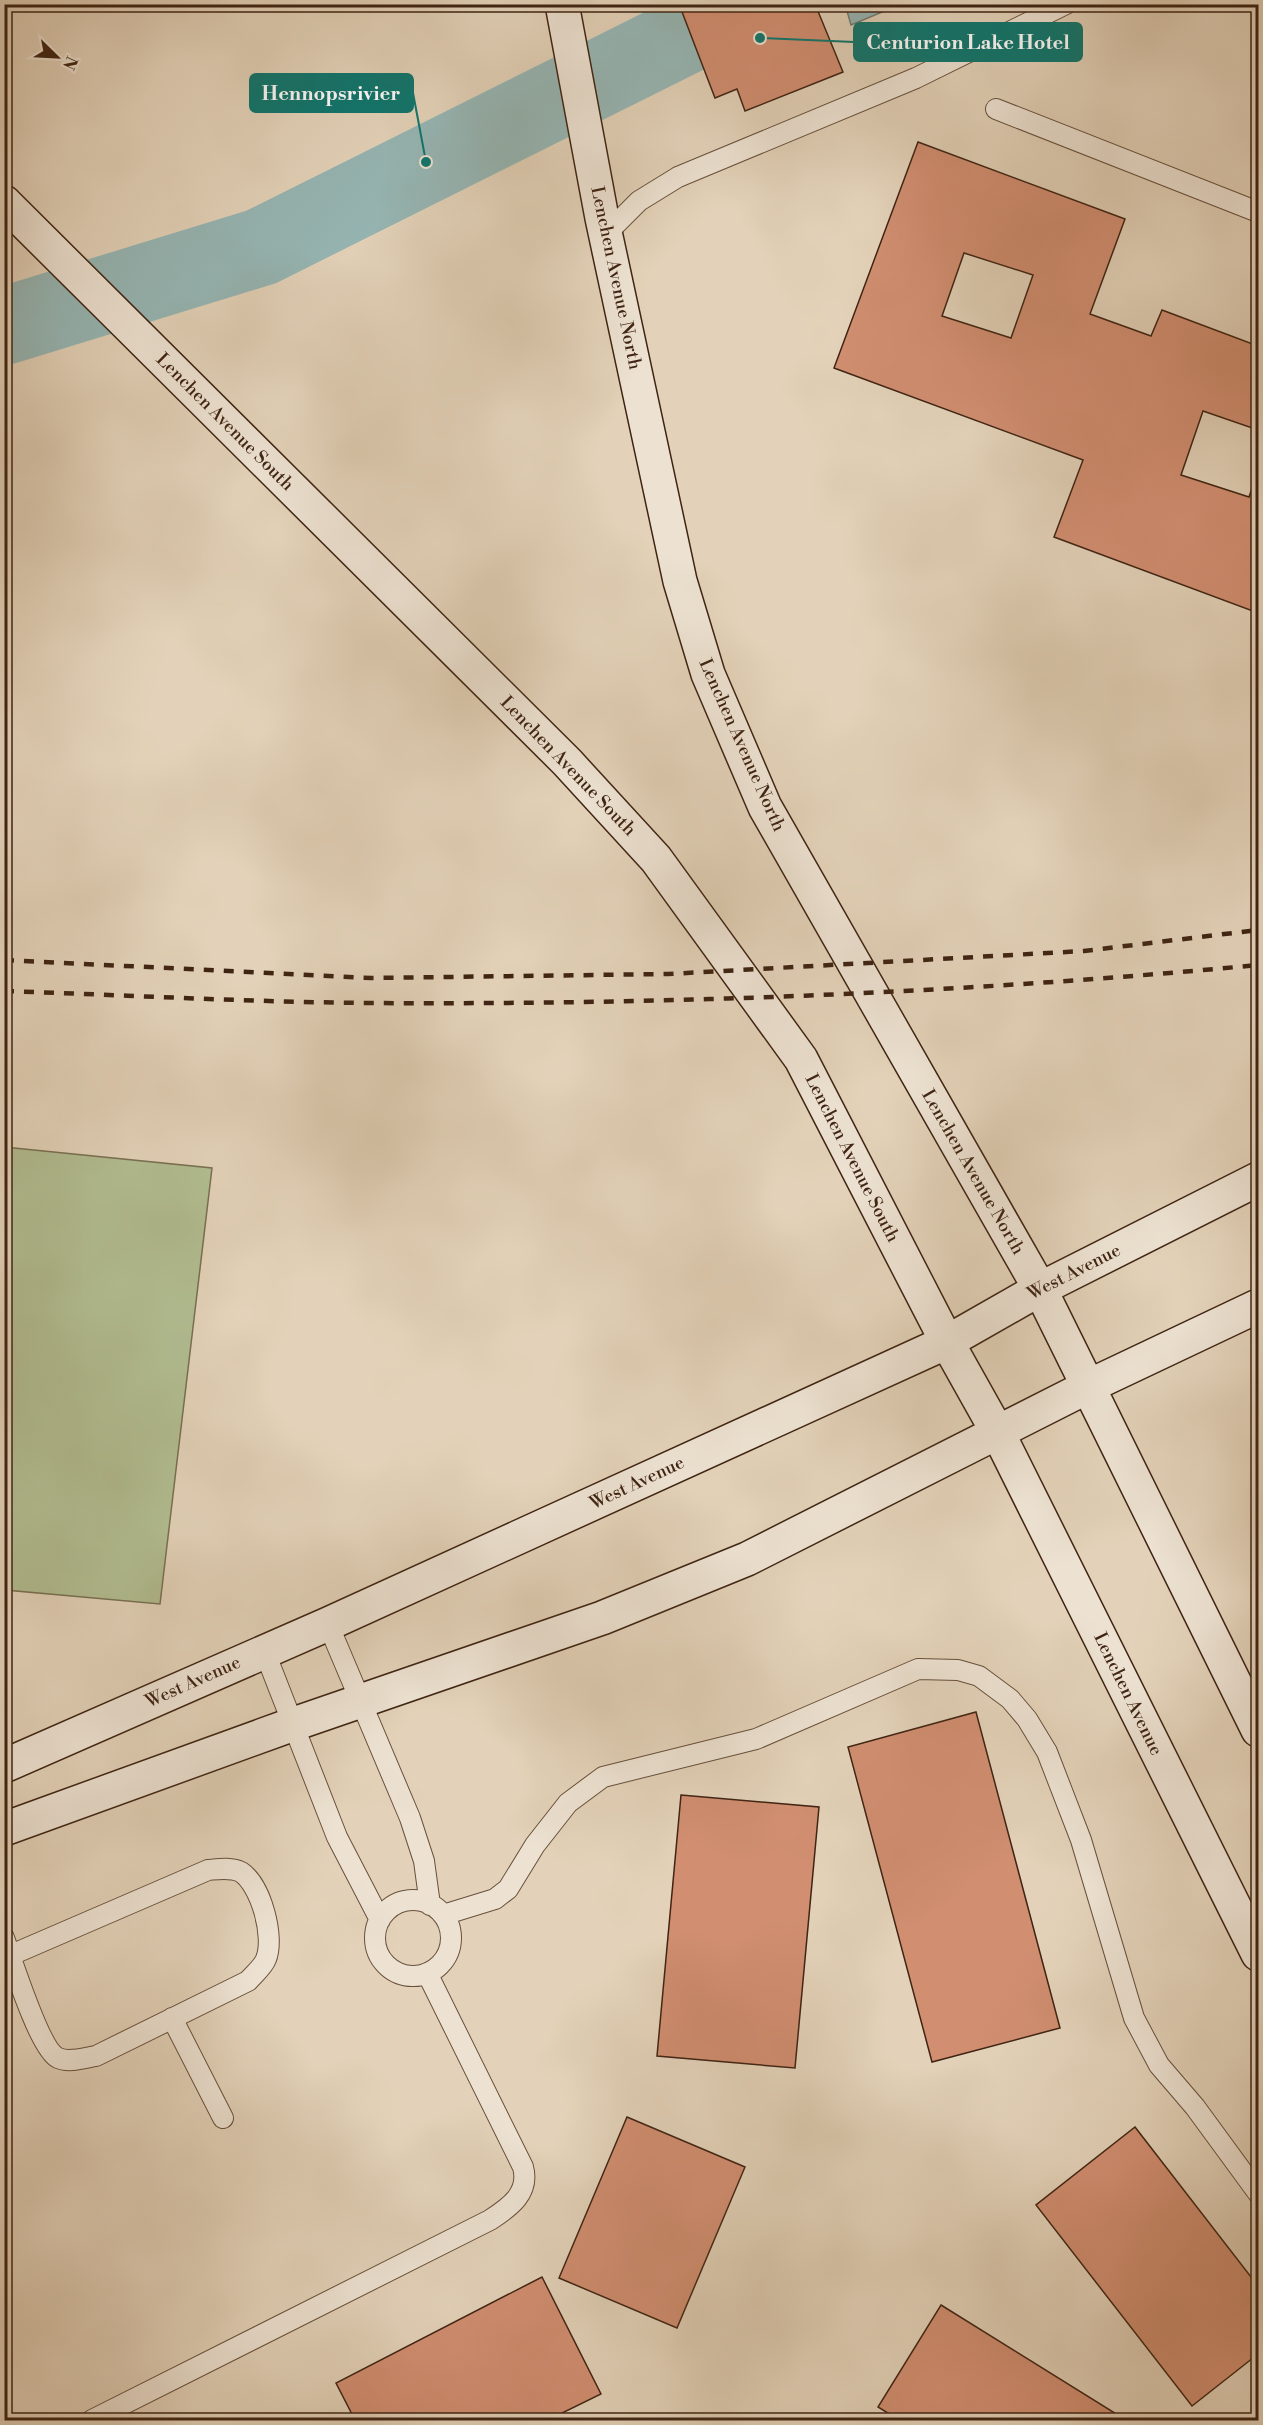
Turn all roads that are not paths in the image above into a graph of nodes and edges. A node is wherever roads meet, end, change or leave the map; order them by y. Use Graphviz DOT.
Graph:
graph roads {
  1 [pos="562,4"];
  2 [pos="1066,4"];
  3 [pos="996,110"];
  4 [pos="4,202"];
  5 [pos="1258,212"];
  6 [pos="604,226"];
  7 [pos="1258,1179"];
  8 [pos="1040,1289"];
  9 [pos="1258,1306"];
  10 [pos="947,1342"];
  11 [pos="1087,1387"];
  12 [pos="999,1433"];
  13 [pos="328,1624"];
  14 [pos="264,1650"];
  15 [pos="361,1702"];
  16 [pos="291,1725"];
  17 [pos="1258,1730"];
  18 [pos="4,1766"];
  19 [pos="4,1829"];
  20 [pos="436,1910"];
  21 [pos="380,1920"];
  22 [pos="7,1950"];
  23 [pos="1258,1954"];
  24 [pos="427,1973"];
  25 [pos="172,2018"];
  26 [pos="223,2118"];
  27 [pos="1258,2193"];
  28 [pos="92,2421"];
  1 -- 6 [label="main road, Lenchen Avenue North"];
  2 -- 6 [label="lane"];
  3 -- 5 [label="lane"];
  4 -- 10 [label="main road, Lenchen Avenue South"];
  6 -- 8 [label="main road, Lenchen Avenue North"];
  7 -- 8 [label="main road, West Avenue"];
  8 -- 10 [label="main road, West Avenue"];
  8 -- 11 [label="main road"];
  9 -- 11 [label="main road"];
  10 -- 12 [label="main road, Lenchen Avenue South"];
  10 -- 13 [label="main road, West Avenue"];
  11 -- 12 [label="main road"];
  11 -- 17 [label="main road"];
  12 -- 15 [label="main road"];
  12 -- 23 [label="main road, Lenchen Avenue"];
  13 -- 14 [label="main road, West Avenue"];
  13 -- 15 [label="lane"];
  14 -- 16 [label="lane"];
  14 -- 18 [label="main road, West Avenue"];
  15 -- 16 [label="main road"];
  15 -- 20 [label="lane"];
  16 -- 19 [label="main road"];
  16 -- 21 [label="lane"];
  20 -- 21 [label="lane"];
  20 -- 24 [label="lane"];
  20 -- 27 [label="lane"];
  21 -- 24 [label="lane"];
  22 -- 25 [label="lane"];
  22 -- 25 [label="lane"];
  24 -- 28 [label="lane"];
  25 -- 26 [label="lane"];
}
